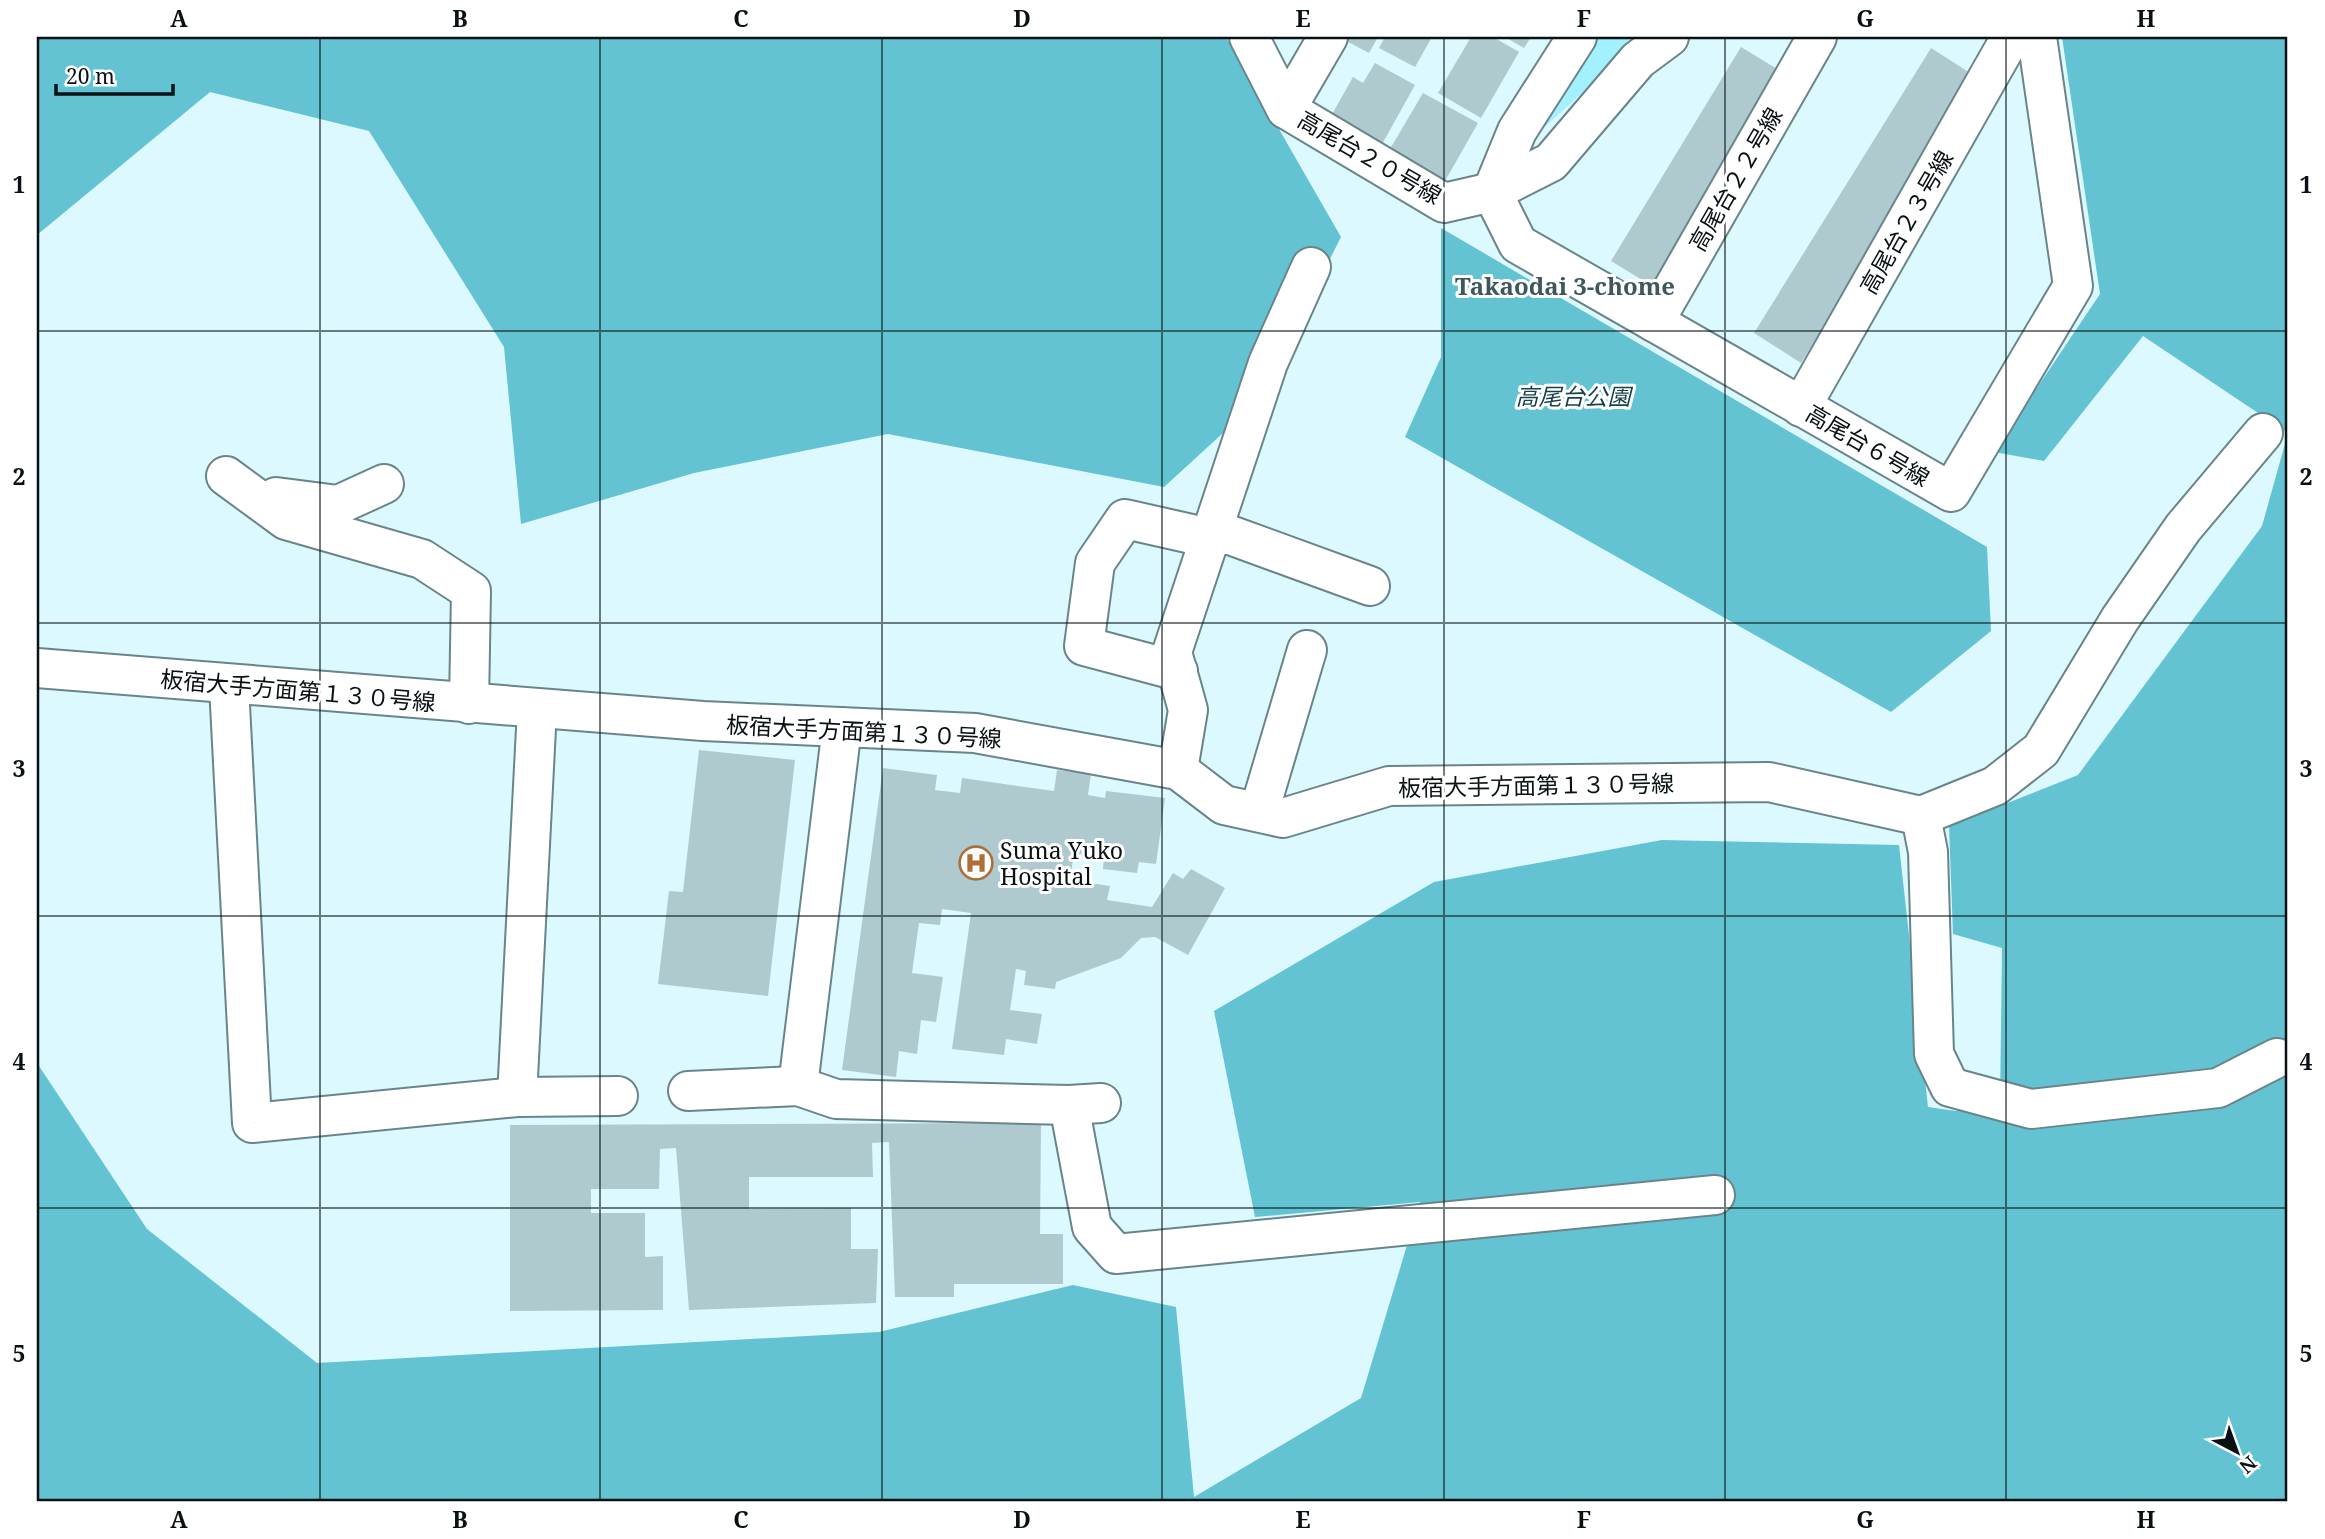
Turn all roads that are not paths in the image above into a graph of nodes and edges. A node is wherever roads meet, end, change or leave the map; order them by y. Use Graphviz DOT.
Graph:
graph roads {
  1 [pos="1249,37"];
  2 [pos="1328,37"];
  3 [pos="1577,37"];
  4 [pos="1669,37"];
  5 [pos="1817,37"];
  6 [pos="2011,37"];
  7 [pos="2036,37"];
  8 [pos="1286,109"];
  9 [pos="1492,192"];
  10 [pos="1311,267"];
  11 [pos="1654,322"];
  12 [pos="1801,407"];
  13 [pos="2263,433"];
  14 [pos="384,484"];
  15 [pos="1212,534"];
  16 [pos="1370,586"];
  17 [pos="1307,650"];
  18 [pos="37,668"];
  19 [pos="1178,671"];
  20 [pos="229,686"];
  21 [pos="469,704"];
  22 [pos="537,709"];
  23 [pos="842,727"];
  24 [pos="1178,770"];
  25 [pos="1259,812"];
  26 [pos="1921,816"];
  27 [pos="2277,1058"];
  28 [pos="798,1086"];
  29 [pos="688,1091"];
  30 [pos="618,1096"];
  31 [pos="517,1097"];
  32 [pos="1715,1195"];
  1 -- 8 [label="street, 高尾台２０号線"];
  2 -- 8 [label="street"];
  3 -- 9 [label="street"];
  4 -- 9 [label="street"];
  5 -- 11 [label="street, 高尾台２２号線"];
  6 -- 12 [label="street, 高尾台２３号線"];
  7 -- 12 [label="street, 高尾台６号線"];
  8 -- 9 [label="street, 高尾台２０号線"];
  9 -- 11 [label="street, 高尾台６号線"];
  10 -- 15 [label="street"];
  11 -- 12 [label="street, 高尾台６号線"];
  13 -- 26 [label="street"];
  14 -- 21 [label="street"];
  15 -- 16 [label="street"];
  15 -- 19 [label="street"];
  15 -- 19 [label="street"];
  17 -- 25 [label="street"];
  18 -- 20 [label="street, 板宿大手方面第１３０号線"];
  19 -- 24 [label="street"];
  20 -- 21 [label="street, 板宿大手方面第１３０号線"];
  20 -- 31 [label="street"];
  21 -- 22 [label="street, 板宿大手方面第１３０号線"];
  22 -- 23 [label="street, 板宿大手方面第１３０号線"];
  22 -- 31 [label="street"];
  23 -- 24 [label="street, 板宿大手方面第１３０号線"];
  23 -- 28 [label="street"];
  24 -- 25 [label="street, 板宿大手方面第１３０号線"];
  25 -- 26 [label="street, 板宿大手方面第１３０号線"];
  26 -- 27 [label="street"];
  28 -- 29 [label="street"];
  28 -- 32 [label="street"];
  30 -- 31 [label="street"];
}
